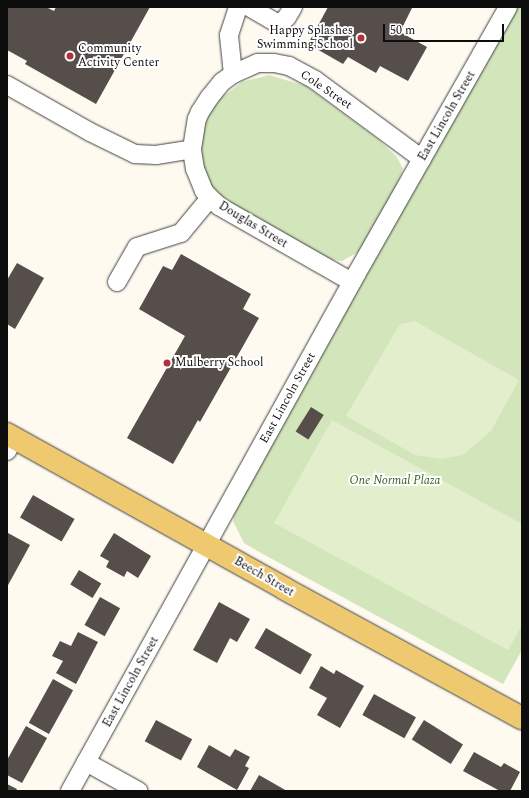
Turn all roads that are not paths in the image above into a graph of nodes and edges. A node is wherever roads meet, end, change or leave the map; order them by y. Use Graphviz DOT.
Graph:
graph roads {
  1 [pos="238,7"];
  2 [pos="249,7"];
  3 [pos="293,7"];
  4 [pos="508,7"];
  5 [pos="233,74"];
  6 [pos="7,85"];
  7 [pos="192,149"];
  8 [pos="422,159"];
  9 [pos="210,198"];
  10 [pos="117,282"];
  11 [pos="352,282"];
  12 [pos="10,441"];
  13 [pos="206,544"];
  14 [pos="522,718"];
  15 [pos="86,762"];
  16 [pos="70,791"];
  17 [pos="138,791"];
  1 -- 5 [label="street"];
  2 -- 3 [label="street"];
  4 -- 8 [label="street, East Lincoln Street"];
  5 -- 7 [label="street, Cole Street"];
  5 -- 8 [label="street, Cole Street"];
  6 -- 7 [label="street"];
  7 -- 9 [label="street, Douglas Street"];
  8 -- 11 [label="street, East Lincoln Street"];
  9 -- 10 [label="street"];
  9 -- 11 [label="street, Douglas Street"];
  11 -- 13 [label="street, East Lincoln Street"];
  12 -- 13 [label="main road, Beech Street"];
  13 -- 14 [label="main road, Beech Street"];
  13 -- 15 [label="street, East Lincoln Street"];
  15 -- 16 [label="street, East Lincoln Street"];
  15 -- 17 [label="street"];
}
